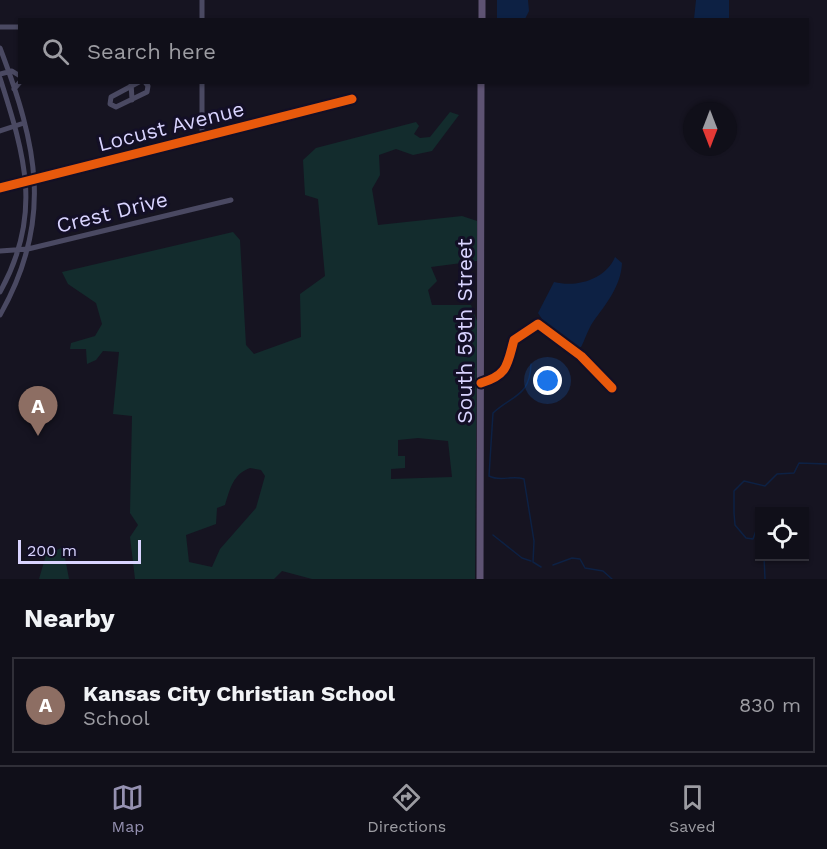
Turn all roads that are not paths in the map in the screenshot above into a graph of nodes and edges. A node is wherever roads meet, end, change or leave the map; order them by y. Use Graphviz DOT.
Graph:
graph roads {
  1 [pos="202,0"];
  2 [pos="482,0"];
  3 [pos="202,18"];
  4 [pos="482,18"];
  5 [pos="0,27"];
  6 [pos="18,27"];
  7 [pos="0,48"];
  8 [pos="8,71"];
  9 [pos="18,75"];
  10 [pos="0,76"];
  11 [pos="18,84"];
  12 [pos="146,84"];
  13 [pos="202,84"];
  14 [pos="482,84"];
  15 [pos="131,85"];
  16 [pos="14,89"];
  17 [pos="352,99"];
  18 [pos="132,100"];
  19 [pos="24,123"];
  20 [pos="15,126"];
  21 [pos="0,131"];
  22 [pos="202,137"];
  23 [pos="35,179"];
  24 [pos="26,181"];
  25 [pos="0,188"];
  26 [pos="231,200"];
  27 [pos="28,249"];
  28 [pos="18,250"];
  29 [pos="0,251"];
  30 [pos="0,292"];
  31 [pos="0,315"];
  32 [pos="481,383"];
  33 [pos="612,388"];
  34 [pos="480,579"];
  1 -- 3 [label="street"];
  2 -- 4 [label="main road"];
  5 -- 6 [label="street"];
  7 -- 8 [label="street"];
  8 -- 9 [label="street"];
  8 -- 10 [label="street"];
  8 -- 16 [label="street"];
  10 -- 20 [label="street"];
  11 -- 16 [label="street"];
  12 -- 18 [label="street"];
  13 -- 22 [label="street"];
  14 -- 32 [label="main road, South 59th Street"];
  15 -- 18 [label="street"];
  15 -- 18 [label="street"];
  16 -- 19 [label="street"];
  17 -- 22 [label="street, Locust Avenue"];
  19 -- 20 [label="street"];
  19 -- 23 [label="street"];
  20 -- 21 [label="street"];
  20 -- 24 [label="street"];
  22 -- 23 [label="street, Locust Avenue"];
  23 -- 24 [label="street, Locust Avenue"];
  23 -- 27 [label="street"];
  24 -- 25 [label="street, Locust Avenue"];
  24 -- 28 [label="street"];
  26 -- 27 [label="street, Crest Drive"];
  27 -- 28 [label="street, Crest Drive"];
  27 -- 31 [label="street"];
  28 -- 29 [label="street, Crest Drive"];
  28 -- 30 [label="street"];
  32 -- 33 [label="street"];
  32 -- 34 [label="main road, South 59th Street"];
}
